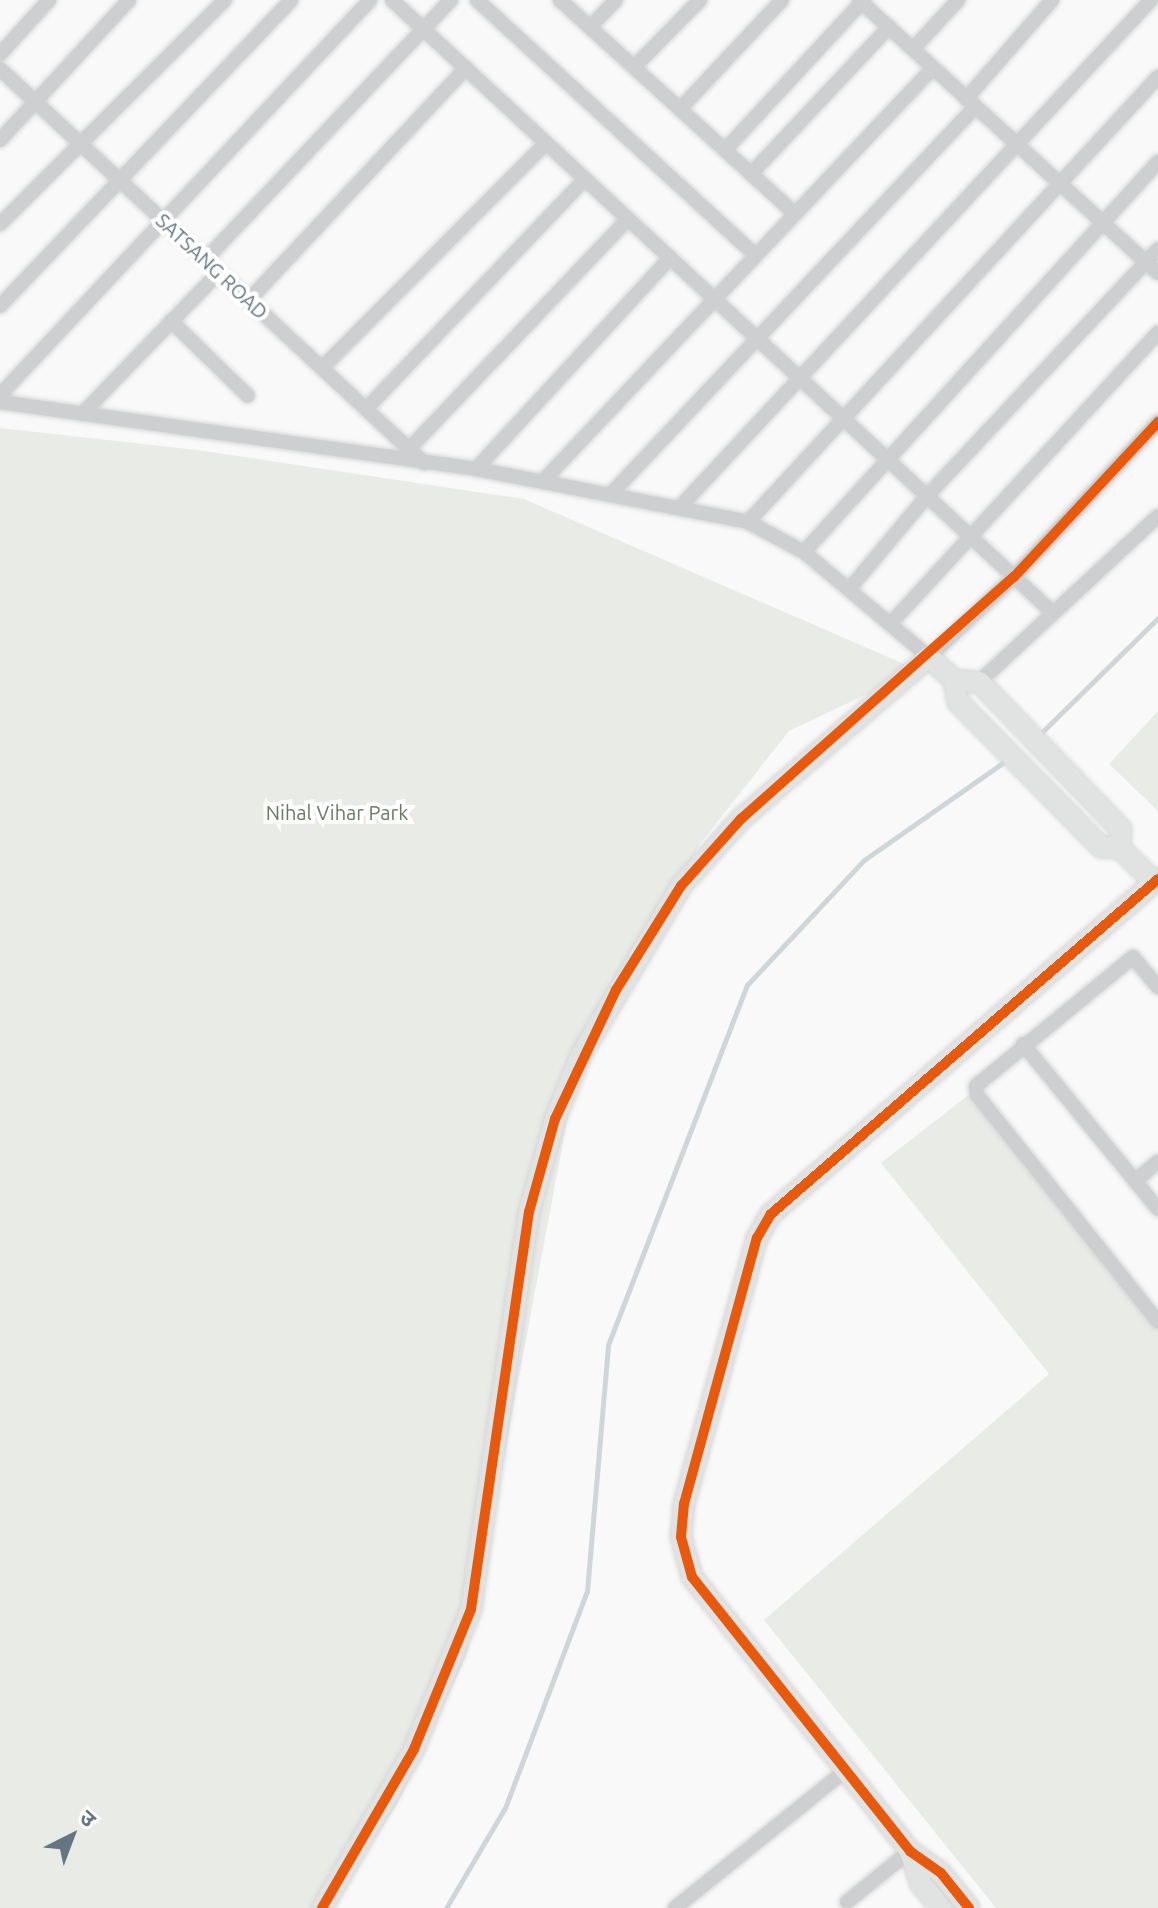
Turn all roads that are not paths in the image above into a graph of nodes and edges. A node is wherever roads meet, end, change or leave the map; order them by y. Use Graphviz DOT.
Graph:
graph roads {
  1 [pos="49,0"];
  2 [pos="129,0"];
  3 [pos="225,0"];
  4 [pos="291,0"];
  5 [pos="370,0"];
  6 [pos="392,0"];
  7 [pos="451,0"];
  8 [pos="477,0"];
  9 [pos="560,0"];
  10 [pos="616,0"];
  11 [pos="700,0"];
  12 [pos="782,0"];
  13 [pos="958,0"];
  14 [pos="1052,0"];
  15 [pos="1151,0"];
  16 [pos="862,1"];
  17 [pos="590,27"];
  18 [pos="889,27"];
  19 [pos="424,29"];
  20 [pos="913,49"];
  21 [pos="0,54"];
  22 [pos="634,67"];
  23 [pos="466,68"];
  24 [pos="933,68"];
  25 [pos="0,69"];
  26 [pos="1158,77"];
  27 [pos="36,102"];
  28 [pos="971,103"];
  29 [pos="680,109"];
  30 [pos="0,140"];
  31 [pos="78,141"];
  32 [pos="546,143"];
  33 [pos="1016,145"];
  34 [pos="725,150"];
  35 [pos="1158,162"];
  36 [pos="751,174"];
  37 [pos="585,179"];
  38 [pos="121,181"];
  39 [pos="1058,184"];
  40 [pos="795,214"];
  41 [pos="628,219"];
  42 [pos="164,222"];
  43 [pos="1101,223"];
  44 [pos="0,224"];
  45 [pos="1158,249"];
  46 [pos="755,255"];
  47 [pos="670,258"];
  48 [pos="205,260"];
  49 [pos="1145,262"];
  50 [pos="219,272"];
  51 [pos="1158,273"];
  52 [pos="714,298"];
  53 [pos="249,300"];
  54 [pos="0,306"];
  55 [pos="171,321"];
  56 [pos="1158,333"];
  57 [pos="756,337"];
  58 [pos="322,368"];
  59 [pos="799,377"];
  60 [pos="0,395"];
  61 [pos="248,396"];
  62 [pos="0,402"];
  63 [pos="366,409"];
  64 [pos="82,414"];
  65 [pos="843,418"];
  66 [pos="1158,422"];
  67 [pos="409,449"];
  68 [pos="886,458"];
  69 [pos="425,463"];
  70 [pos="476,469"];
  71 [pos="543,481"];
  72 [pos="611,494"];
  73 [pos="927,496"];
  74 [pos="680,507"];
  75 [pos="1158,516"];
  76 [pos="748,522"];
  77 [pos="972,538"];
  78 [pos="804,552"];
  79 [pos="1014,577"];
  80 [pos="851,587"];
  81 [pos="1053,613"];
  82 [pos="892,622"];
  83 [pos="929,657"];
  84 [pos="954,680"];
  85 [pos="985,688"];
  86 [pos="1120,848"];
  87 [pos="1156,881"];
  88 [pos="1158,987"];
  89 [pos="1023,1044"];
  90 [pos="1158,1162"];
  91 [pos="1135,1181"];
  92 [pos="1158,1209"];
  93 [pos="1158,1322"];
  94 [pos="846,1770"];
  95 [pos="910,1851"];
  96 [pos="847,1902"];
  97 [pos="322,1908"];
  98 [pos="675,1908"];
  99 [pos="941,1908"];
  100 [pos="969,1908"];
  1 -- 21 [label="street"];
  2 -- 27 [label="street"];
  3 -- 31 [label="street"];
  4 -- 38 [label="street"];
  5 -- 42 [label="street"];
  6 -- 19 [label="street"];
  7 -- 19 [label="street"];
  8 -- 46 [label="street"];
  9 -- 17 [label="street"];
  10 -- 17 [label="street"];
  11 -- 22 [label="street"];
  12 -- 29 [label="street"];
  13 -- 20 [label="street"];
  14 -- 28 [label="street"];
  15 -- 33 [label="street"];
  16 -- 18 [label="street"];
  16 -- 34 [label="street"];
  17 -- 22 [label="street"];
  18 -- 20 [label="street"];
  18 -- 36 [label="street"];
  19 -- 23 [label="street"];
  19 -- 48 [label="street"];
  20 -- 24 [label="street"];
  22 -- 29 [label="street"];
  23 -- 32 [label="street"];
  23 -- 53 [label="street"];
  24 -- 28 [label="street"];
  24 -- 40 [label="street"];
  25 -- 27 [label="street, SATSANG ROAD"];
  26 -- 39 [label="street"];
  27 -- 30 [label="street"];
  27 -- 31 [label="street, SATSANG ROAD"];
  28 -- 33 [label="street"];
  28 -- 57 [label="street"];
  29 -- 34 [label="street"];
  31 -- 38 [label="street, SATSANG ROAD"];
  31 -- 44 [label="street"];
  32 -- 37 [label="street"];
  32 -- 58 [label="street"];
  33 -- 39 [label="street"];
  33 -- 59 [label="street"];
  34 -- 36 [label="street"];
  35 -- 43 [label="street"];
  36 -- 40 [label="street"];
  37 -- 41 [label="street"];
  37 -- 63 [label="street"];
  38 -- 42 [label="street, SATSANG ROAD"];
  38 -- 54 [label="street"];
  39 -- 43 [label="street"];
  39 -- 65 [label="street"];
  40 -- 46 [label="street"];
  41 -- 47 [label="street"];
  41 -- 67 [label="street"];
  42 -- 48 [label="street, SATSANG ROAD"];
  42 -- 60 [label="street"];
  43 -- 49 [label="street"];
  43 -- 68 [label="street"];
  45 -- 49 [label="street"];
  46 -- 52 [label="street"];
  47 -- 52 [label="street"];
  47 -- 70 [label="street"];
  48 -- 50 [label="street, SATSANG ROAD"];
  49 -- 51 [label="street"];
  49 -- 73 [label="street"];
  50 -- 53 [label="street, SATSANG ROAD"];
  50 -- 55 [label="street"];
  52 -- 57 [label="street"];
  52 -- 71 [label="street"];
  53 -- 58 [label="street, SATSANG ROAD"];
  55 -- 61 [label="street"];
  55 -- 64 [label="street"];
  56 -- 77 [label="street"];
  57 -- 59 [label="street"];
  57 -- 72 [label="street"];
  58 -- 63 [label="street, SATSANG ROAD"];
  59 -- 65 [label="street"];
  59 -- 74 [label="street"];
  62 -- 64 [label="street"];
  63 -- 67 [label="street, SATSANG ROAD"];
  64 -- 69 [label="street"];
  65 -- 68 [label="street"];
  65 -- 76 [label="street"];
  66 -- 79 [label="street"];
  67 -- 69 [label="street, SATSANG ROAD"];
  68 -- 73 [label="street"];
  68 -- 78 [label="street"];
  69 -- 70 [label="street"];
  70 -- 71 [label="street"];
  71 -- 72 [label="street"];
  72 -- 74 [label="street"];
  73 -- 77 [label="street"];
  73 -- 80 [label="street"];
  74 -- 76 [label="street"];
  75 -- 81 [label="street"];
  76 -- 78 [label="street"];
  77 -- 79 [label="street"];
  77 -- 82 [label="street"];
  78 -- 80 [label="street"];
  79 -- 81 [label="street"];
  79 -- 83 [label="street"];
  80 -- 82 [label="street"];
  81 -- 85 [label="street"];
  82 -- 83 [label="street"];
  83 -- 84 [label="street"];
  83 -- 97 [label="street"];
  84 -- 85 [label="street"];
  84 -- 86 [label="street"];
  85 -- 86 [label="street"];
  86 -- 87 [label="street"];
  87 -- 94 [label="street"];
  88 -- 89 [label="street"];
  89 -- 91 [label="street"];
  89 -- 93 [label="street"];
  90 -- 91 [label="street"];
  91 -- 92 [label="street"];
  94 -- 95 [label="street"];
  94 -- 98 [label="street"];
  95 -- 96 [label="street"];
  95 -- 99 [label="street"];
  95 -- 100 [label="street"];
}
